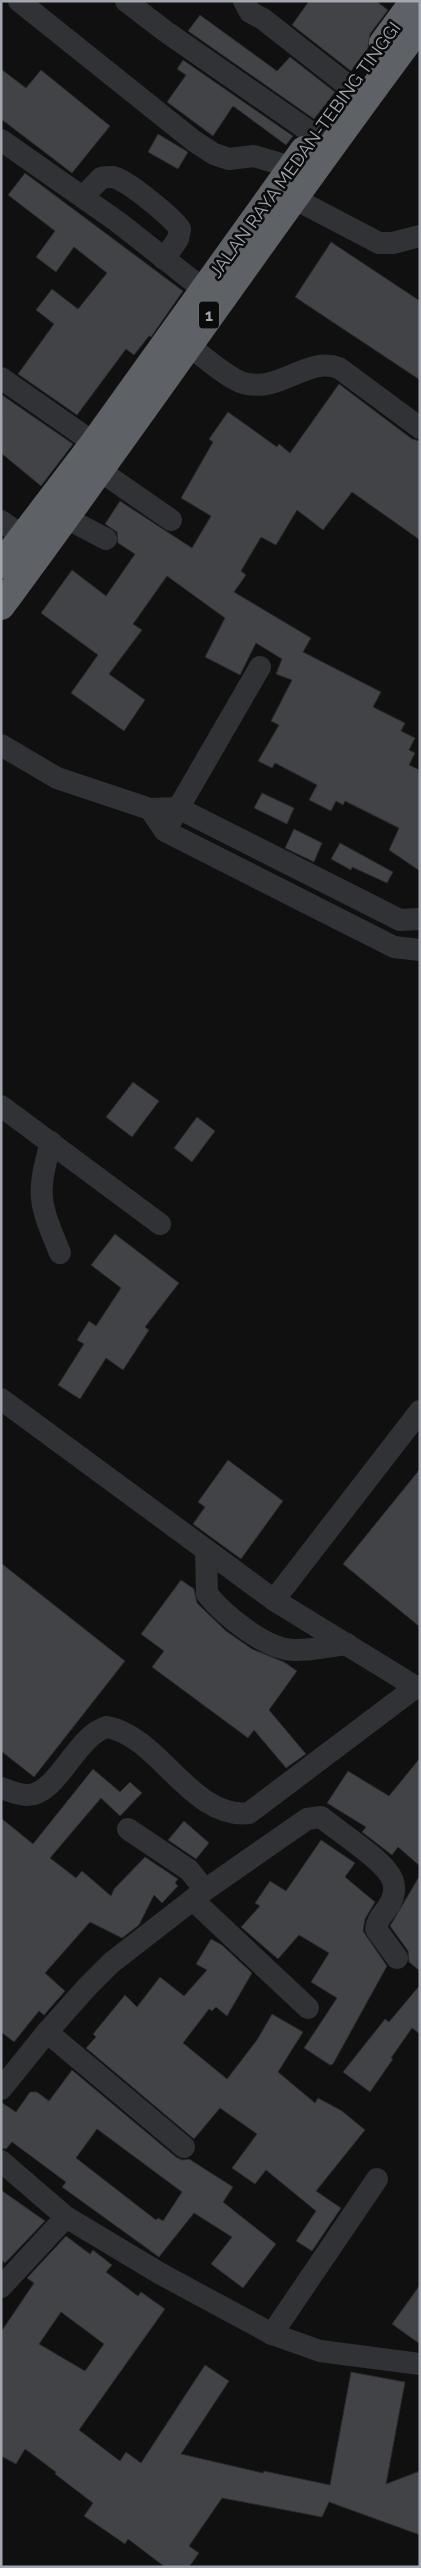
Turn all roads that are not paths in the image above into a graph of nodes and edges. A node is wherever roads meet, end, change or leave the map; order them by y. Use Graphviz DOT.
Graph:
graph roads {
  1 [pos="19,1"];
  2 [pos="126,1"];
  3 [pos="244,1"];
  4 [pos="414,1"];
  5 [pos="420,26"];
  6 [pos="358,93"];
  7 [pos="316,136"];
  8 [pos="1,140"];
  9 [pos="291,167"];
  10 [pos="82,197"];
  11 [pos="293,198"];
  12 [pos="420,236"];
  13 [pos="164,259"];
  14 [pos="203,289"];
  15 [pos="188,345"];
  16 [pos="1,378"];
  17 [pos="420,428"];
  18 [pos="94,443"];
  19 [pos="99,470"];
  20 [pos="66,518"];
  21 [pos="171,520"];
  22 [pos="12,528"];
  23 [pos="106,539"];
  24 [pos="1,565"];
  25 [pos="1,606"];
  26 [pos="260,667"];
  27 [pos="1,745"];
  28 [pos="178,808"];
  29 [pos="150,809"];
  30 [pos="165,831"];
  31 [pos="410,919"];
  32 [pos="394,947"];
  33 [pos="420,950"];
  34 [pos="1,1106"];
  35 [pos="51,1142"];
  36 [pos="160,1224"];
  37 [pos="60,1253"];
  38 [pos="1,1400"];
  39 [pos="420,1412"];
  40 [pos="206,1550"];
  41 [pos="274,1600"];
  42 [pos="347,1644"];
  43 [pos="418,1687"];
  44 [pos="1,1788"];
  45 [pos="128,1829"];
  46 [pos="199,1895"];
  47 [pos="397,1958"];
  48 [pos="308,2008"];
  49 [pos="47,2032"];
  50 [pos="6,2073"];
  51 [pos="184,2147"];
  52 [pos="1,2161"];
  53 [pos="377,2179"];
  54 [pos="66,2217"];
  55 [pos="1,2287"];
  56 [pos="272,2334"];
  57 [pos="420,2364"];
  1 -- 9 [label="street"];
  2 -- 7 [label="street"];
  3 -- 6 [label="street"];
  4 -- 6 [label="highway, JALAN RAYA MEDAN-TEBING TINGGI / 1"];
  5 -- 6 [label="highway, JALAN RAYA MEDAN-TEBING TINGGI / 1"];
  6 -- 7 [label="highway, JALAN RAYA MEDAN-TEBING TINGGI / 1"];
  6 -- 11 [label="highway, JALAN RAYA MEDAN-TEBING TINGGI / 1"];
  7 -- 9 [label="highway, JALAN RAYA MEDAN-TEBING TINGGI / 1"];
  8 -- 10 [label="street"];
  9 -- 14 [label="highway, JALAN RAYA MEDAN-TEBING TINGGI / 1"];
  10 -- 13 [label="street"];
  10 -- 13 [label="street"];
  11 -- 12 [label="street"];
  11 -- 15 [label="highway, JALAN RAYA MEDAN-TEBING TINGGI / 1"];
  13 -- 14 [label="street"];
  14 -- 18 [label="highway, JALAN RAYA MEDAN-TEBING TINGGI / 1"];
  15 -- 17 [label="street"];
  15 -- 19 [label="highway, JALAN RAYA MEDAN-TEBING TINGGI / 1"];
  16 -- 18 [label="street"];
  18 -- 22 [label="highway, JALAN RAYA MEDAN-TEBING TINGGI / 1"];
  19 -- 20 [label="highway, JALAN RAYA MEDAN-TEBING TINGGI / 1"];
  19 -- 21 [label="street"];
  20 -- 23 [label="street"];
  20 -- 25 [label="highway, JALAN RAYA MEDAN-TEBING TINGGI / 1"];
  22 -- 24 [label="highway, JALAN RAYA MEDAN-TEBING TINGGI / 1"];
  26 -- 28 [label="street"];
  27 -- 29 [label="street"];
  28 -- 29 [label="street"];
  28 -- 30 [label="street"];
  28 -- 31 [label="street"];
  29 -- 30 [label="street"];
  30 -- 32 [label="street"];
  31 -- 32 [label="street"];
  32 -- 33 [label="street"];
  34 -- 35 [label="street"];
  35 -- 36 [label="street"];
  35 -- 37 [label="street"];
  38 -- 40 [label="street"];
  39 -- 41 [label="street"];
  40 -- 41 [label="street"];
  40 -- 42 [label="street"];
  41 -- 42 [label="street"];
  42 -- 43 [label="street"];
  43 -- 44 [label="street"];
  45 -- 46 [label="street"];
  46 -- 47 [label="street"];
  46 -- 48 [label="street"];
  46 -- 49 [label="street"];
  49 -- 50 [label="street"];
  49 -- 51 [label="street"];
  52 -- 54 [label="street"];
  53 -- 56 [label="street"];
  54 -- 55 [label="street"];
  54 -- 56 [label="street"];
  56 -- 57 [label="street"];
}
